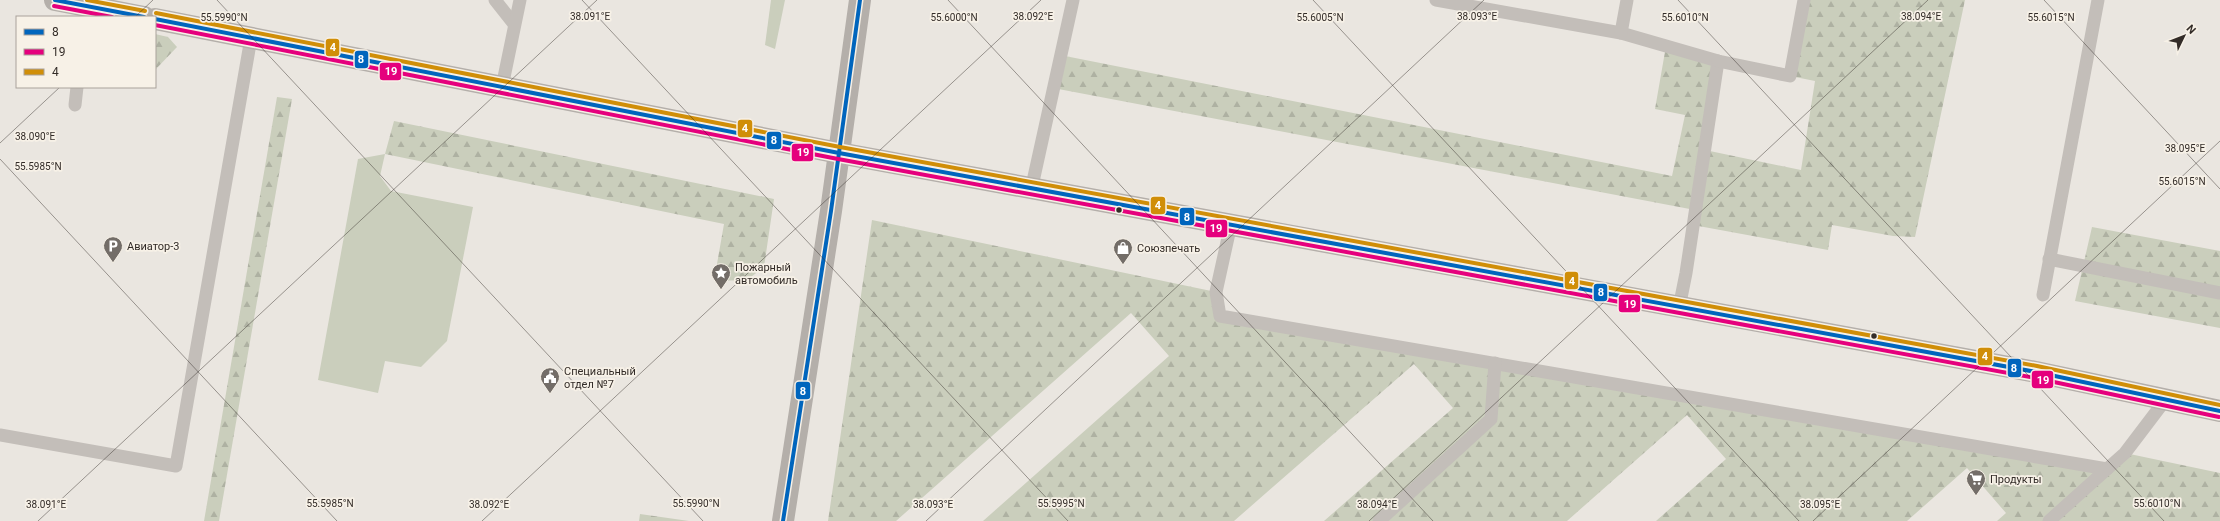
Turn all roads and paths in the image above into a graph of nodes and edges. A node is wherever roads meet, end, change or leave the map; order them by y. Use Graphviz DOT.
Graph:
graph roads {
  1 [pos="55,0"];
  2 [pos="495,0"];
  3 [pos="520,0"];
  4 [pos="860,0"];
  5 [pos="1073,0"];
  6 [pos="1436,0"];
  7 [pos="1627,0"];
  8 [pos="1804,0"];
  9 [pos="2098,0"];
  10 [pos="89,12"];
  11 [pos="133,16"];
  12 [pos="156,19"];
  13 [pos="514,24"];
  14 [pos="1621,33"];
  15 [pos="251,38"];
  16 [pos="1718,61"];
  17 [pos="502,87"];
  18 [pos="77,88"];
  19 [pos="74,105"];
  20 [pos="839,153"];
  21 [pos="1032,186"];
  22 [pos="1232,224"];
  23 [pos="2049,259"];
  24 [pos="2220,293"];
  25 [pos="2043,295"];
  26 [pos="1679,308"];
  27 [pos="1495,364"];
  28 [pos="2166,399"];
  29 [pos="2220,410"];
  30 [pos="0,435"];
  31 [pos="2107,469"];
  32 [pos="784,521"];
  33 [pos="1379,521"];
  34 [pos="2049,521"];
  1 -- 10 [label="main road"];
  2 -- 13 [label="lane"];
  3 -- 13 [label="lane"];
  4 -- 20 [label="main road"];
  5 -- 21 [label="lane"];
  6 -- 14 [label="lane"];
  7 -- 14 [label="lane"];
  8 -- 16 [label="lane"];
  9 -- 23 [label="lane"];
  10 -- 11 [label="main road"];
  12 -- 15 [label="main road"];
  13 -- 17 [label="lane"];
  14 -- 16 [label="lane"];
  15 -- 17 [label="main road"];
  15 -- 30 [label="lane"];
  16 -- 26 [label="lane"];
  17 -- 20 [label="main road"];
  18 -- 19 [label="lane"];
  20 -- 21 [label="main road"];
  20 -- 32 [label="main road"];
  21 -- 22 [label="main road"];
  22 -- 26 [label="main road"];
  22 -- 27 [label="lane"];
  23 -- 24 [label="lane"];
  23 -- 25 [label="lane"];
  26 -- 28 [label="main road"];
  27 -- 31 [label="lane"];
  27 -- 33 [label="lane"];
  28 -- 29 [label="main road"];
  28 -- 31 [label="lane"];
  31 -- 34 [label="lane"];
}
